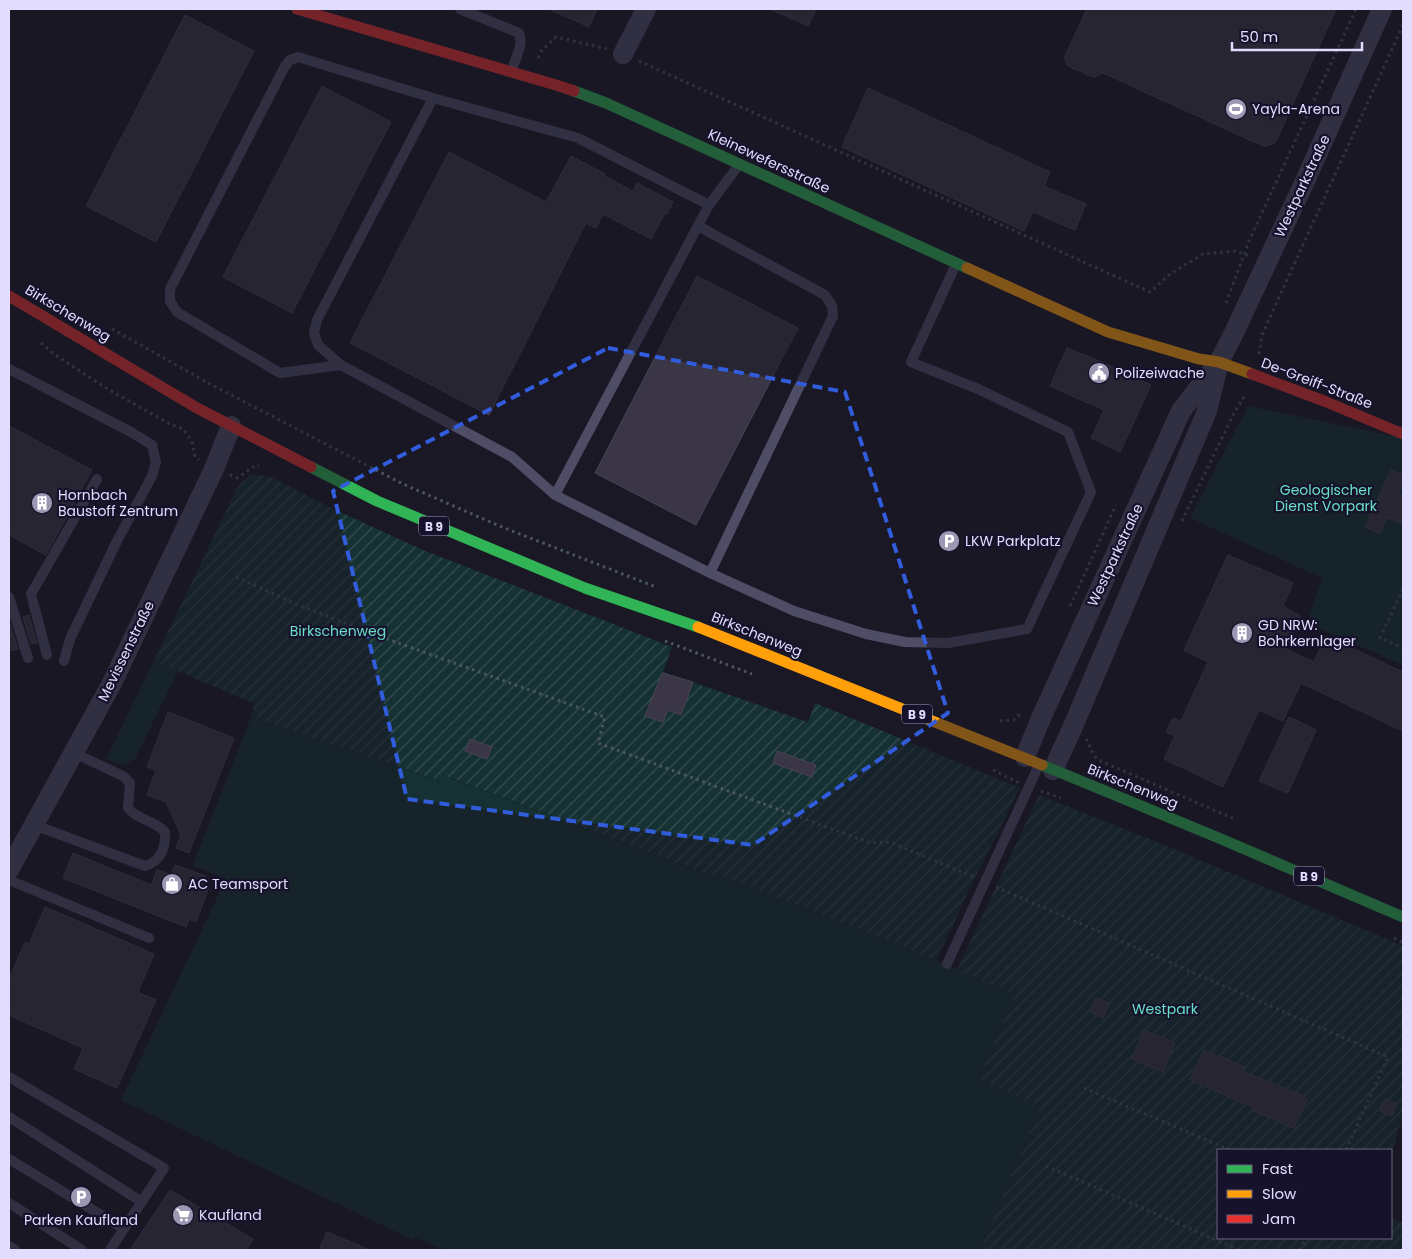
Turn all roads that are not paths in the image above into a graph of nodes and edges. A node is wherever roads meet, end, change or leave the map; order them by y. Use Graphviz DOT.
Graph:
graph roads {
  1 [pos="297,9"];
  2 [pos="460,9"];
  3 [pos="646,9"];
  4 [pos="1382,9"];
  5 [pos="322,12"];
  6 [pos="623,54"];
  7 [pos="511,72"];
  8 [pos="433,98"];
  9 [pos="739,164"];
  10 [pos="709,205"];
  11 [pos="698,226"];
  12 [pos="957,264"];
  13 [pos="9,296"];
  14 [pos="1219,362"];
  15 [pos="341,365"];
  16 [pos="9,369"];
  17 [pos="231,426"];
  18 [pos="1403,434"];
  19 [pos="97,479"];
  20 [pos="555,495"];
  21 [pos="710,573"];
  22 [pos="9,597"];
  23 [pos="47,656"];
  24 [pos="28,658"];
  25 [pos="64,661"];
  26 [pos="74,753"];
  27 [pos="1039,763"];
  28 [pos="34,826"];
  29 [pos="9,870"];
  30 [pos="9,880"];
  31 [pos="1403,917"];
  32 [pos="149,938"];
  33 [pos="947,964"];
  34 [pos="9,1077"];
  35 [pos="9,1117"];
  36 [pos="9,1159"];
  37 [pos="142,1202"];
  38 [pos="9,1203"];
  39 [pos="124,1229"];
  40 [pos="9,1246"];
  41 [pos="15,1250"];
  42 [pos="82,1250"];
  43 [pos="110,1250"];
  1 -- 5 [label="main road, Kleinewefersstraße"];
  2 -- 7 [label="lane"];
  3 -- 6 [label="street"];
  4 -- 14 [label="street, Westparkstraße"];
  5 -- 7 [label="main road, Kleinewefersstraße"];
  7 -- 9 [label="main road, Kleinewefersstraße"];
  8 -- 10 [label="lane"];
  8 -- 15 [label="lane"];
  8 -- 15 [label="lane"];
  9 -- 10 [label="lane"];
  9 -- 12 [label="main road, Kleinewefersstraße"];
  10 -- 11 [label="lane"];
  11 -- 20 [label="lane"];
  11 -- 21 [label="lane"];
  12 -- 14 [label="main road, Kleinewefersstraße"];
  12 -- 21 [label="lane"];
  13 -- 17 [label="main road, Birkschenweg / B 9"];
  14 -- 18 [label="main road, De-Greiff-Straße"];
  14 -- 27 [label="street, Westparkstraße"];
  14 -- 27 [label="street, Westparkstraße"];
  15 -- 20 [label="lane"];
  16 -- 25 [label="lane"];
  17 -- 26 [label="street, Mevissenstraße"];
  17 -- 27 [label="main road, Birkschenweg / B 9"];
  19 -- 23 [label="lane"];
  20 -- 21 [label="lane"];
  22 -- 24 [label="lane"];
  26 -- 28 [label="street, Mevissenstraße"];
  26 -- 28 [label="lane"];
  27 -- 31 [label="main road, Birkschenweg / B 9"];
  27 -- 33 [label="lane"];
  28 -- 29 [label="street, Mevissenstraße"];
  30 -- 32 [label="lane"];
  34 -- 37 [label="lane"];
  35 -- 37 [label="lane"];
  36 -- 39 [label="lane"];
  37 -- 39 [label="lane"];
  38 -- 42 [label="lane"];
  39 -- 43 [label="lane"];
  40 -- 41 [label="lane"];
}
